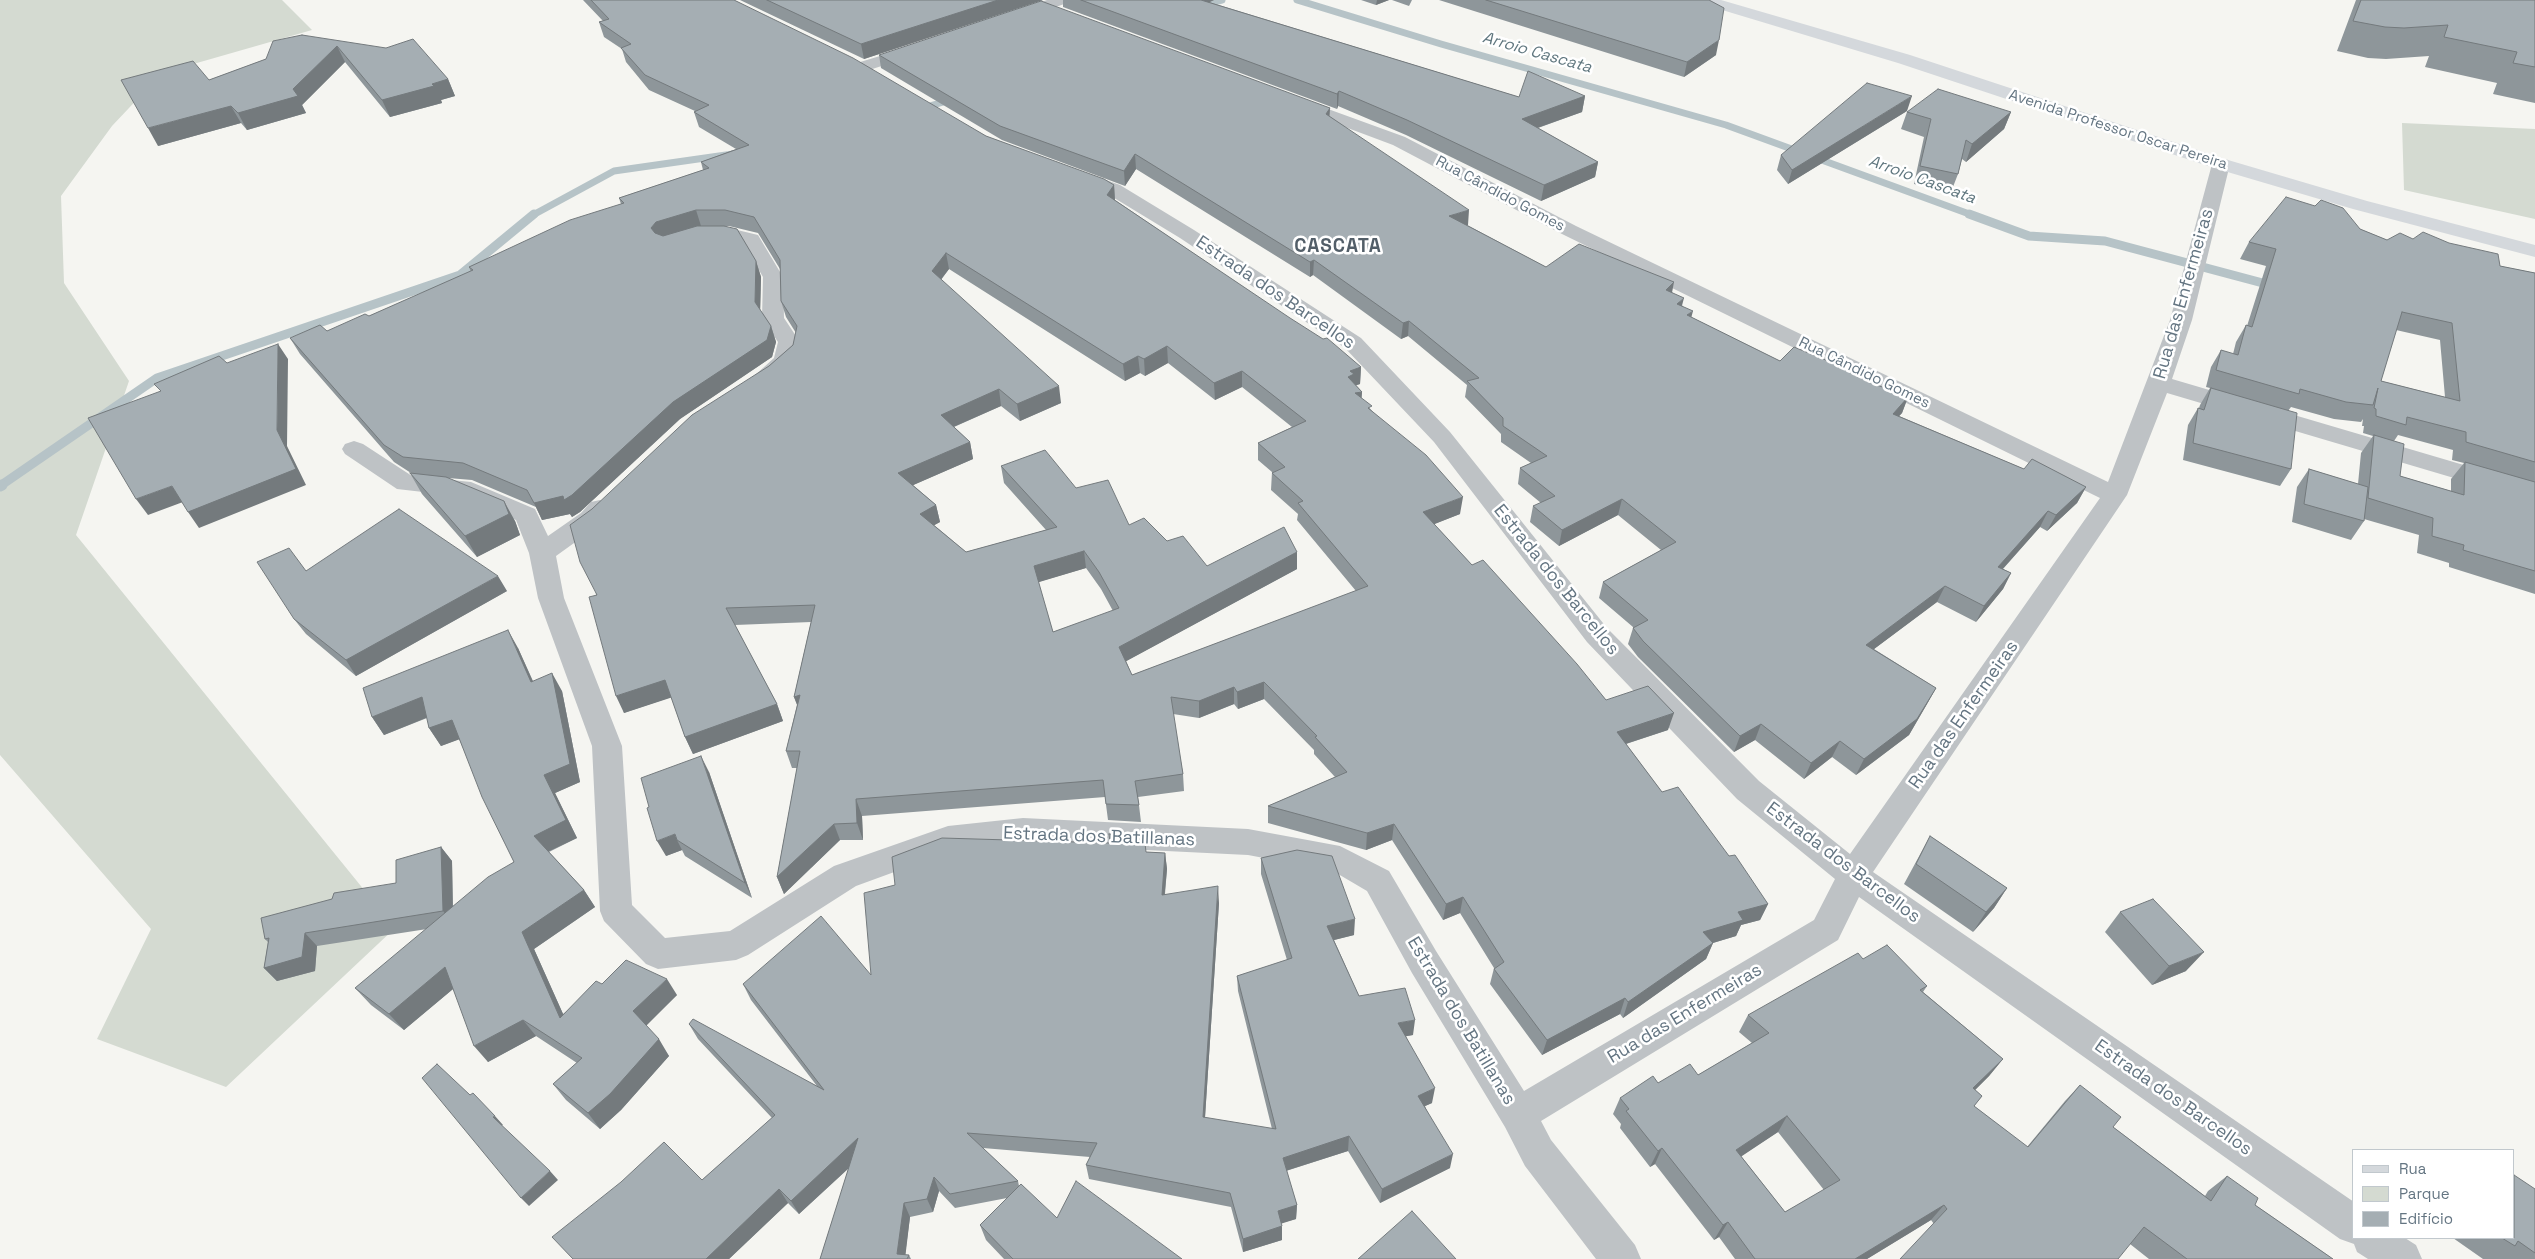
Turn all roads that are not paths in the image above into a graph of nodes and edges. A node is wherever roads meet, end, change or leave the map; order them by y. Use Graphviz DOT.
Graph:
graph roads {
  1 [pos="1704,0"];
  2 [pos="1066,9"];
  3 [pos="1005,20"];
  4 [pos="929,45"];
  5 [pos="837,55"];
  6 [pos="863,68"];
  7 [pos="888,82"];
  8 [pos="1273,93"];
  9 [pos="2221,164"];
  10 [pos="1058,169"];
  11 [pos="686,239"];
  12 [pos="2535,251"];
  13 [pos="2159,383"];
  14 [pos="742,391"];
  15 [pos="354,449"];
  16 [pos="618,491"];
  17 [pos="2535,494"];
  18 [pos="2115,495"];
  19 [pos="542,553"];
  20 [pos="1854,875"];
  21 [pos="1518,1115"];
  22 [pos="2352,1224"];
  23 [pos="2372,1239"];
  24 [pos="1621,1259"];
  25 [pos="2402,1259"];
  1 -- 9 [label="main road, Avenida Professor Oscar Pereira"];
  2 -- 3 [label="street"];
  4 -- 6 [label="street"];
  5 -- 6 [label="street"];
  6 -- 7 [label="street"];
  8 -- 18 [label="street, Rua Cândido Gomes"];
  9 -- 12 [label="main road, Avenida Professor Oscar Pereira"];
  9 -- 13 [label="street, Rua das Enfermeiras"];
  10 -- 20 [label="street, Estrada dos Barcellos"];
  11 -- 14 [label="street"];
  13 -- 17 [label="street"];
  13 -- 18 [label="street, Rua das Enfermeiras"];
  15 -- 19 [label="street, Estrada dos Batillanas"];
  16 -- 19 [label="street"];
  18 -- 20 [label="street, Rua das Enfermeiras"];
  19 -- 21 [label="street, Estrada dos Batillanas"];
  20 -- 21 [label="street, Rua das Enfermeiras"];
  20 -- 22 [label="street, Estrada dos Barcellos"];
  21 -- 24 [label="street, Estrada dos Batillanas"];
  23 -- 25 [label="street"];
}
